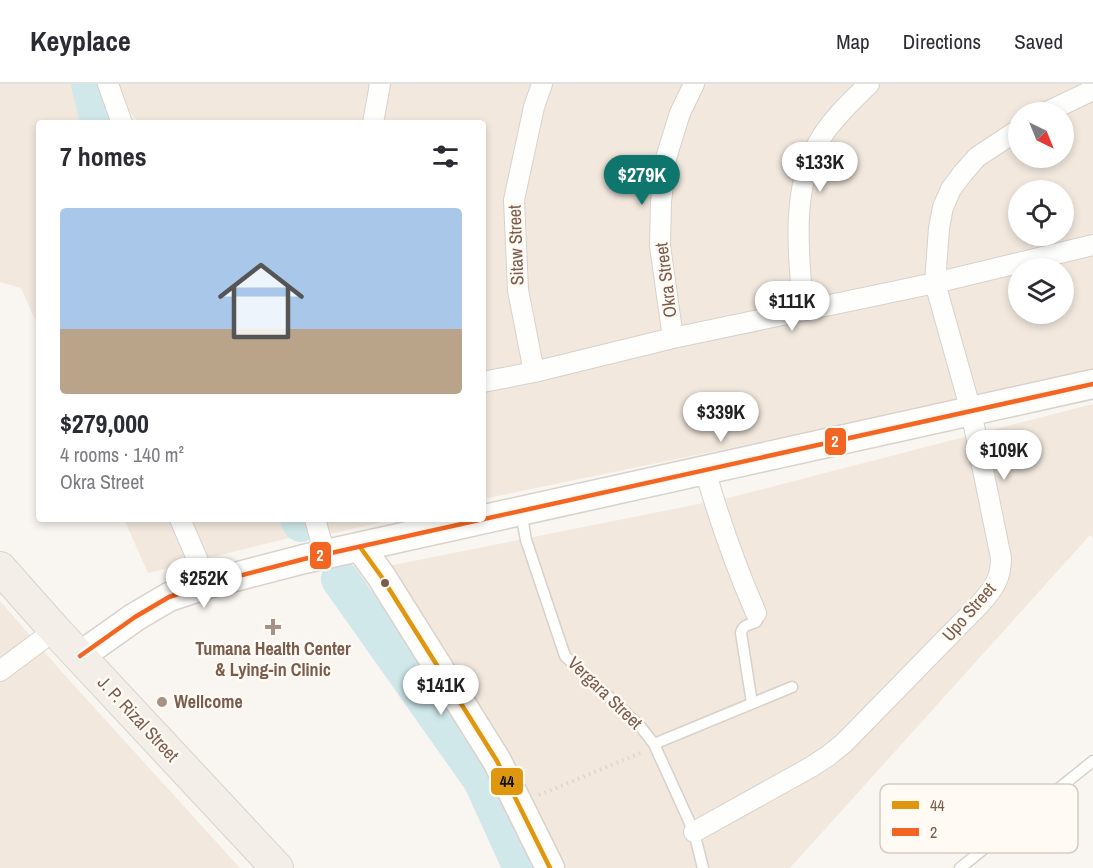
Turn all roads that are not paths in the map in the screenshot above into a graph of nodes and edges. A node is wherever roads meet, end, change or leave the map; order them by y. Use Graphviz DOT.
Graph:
graph roads {
  1 [pos="108,84"];
  2 [pos="380,84"];
  3 [pos="542,84"];
  4 [pos="694,84"];
  5 [pos="869,84"];
  6 [pos="1093,90"];
  7 [pos="1068,102"];
  8 [pos="121,120"];
  9 [pos="374,120"];
  10 [pos="1008,137"];
  11 [pos="1093,245"];
  12 [pos="935,283"];
  13 [pos="803,310"];
  14 [pos="673,338"];
  15 [pos="534,372"];
  16 [pos="486,381"];
  17 [pos="1093,384"];
  18 [pos="971,411"];
  19 [pos="705,470"];
  20 [pos="520,512"];
  21 [pos="486,517"];
  22 [pos="181,522"];
  23 [pos="316,522"];
  24 [pos="435,524"];
  25 [pos="360,547"];
  26 [pos="326,555"];
  27 [pos="0,568"];
  28 [pos="208,584"];
  29 [pos="756,613"];
  30 [pos="55,630"];
  31 [pos="80,656"];
  32 [pos="0,671"];
  33 [pos="792,687"];
  34 [pos="752,704"];
  35 [pos="655,746"];
  36 [pos="1093,761"];
  37 [pos="1064,784"];
  38 [pos="694,832"];
  39 [pos="979,853"];
  40 [pos="277,868"];
  41 [pos="550,868"];
  42 [pos="703,868"];
  43 [pos="960,868"];
  1 -- 8 [label="street"];
  2 -- 9 [label="street"];
  3 -- 15 [label="street, Sitaw Street"];
  4 -- 14 [label="street, Okra Street"];
  5 -- 13 [label="street"];
  6 -- 7 [label="street"];
  10 -- 12 [label="street, Upo Street"];
  11 -- 12 [label="street"];
  12 -- 13 [label="street"];
  12 -- 18 [label="street, Upo Street"];
  13 -- 14 [label="street"];
  14 -- 15 [label="street"];
  15 -- 16 [label="street"];
  17 -- 18 [label="street"];
  18 -- 19 [label="street"];
  18 -- 38 [label="street, Upo Street"];
  19 -- 20 [label="street"];
  19 -- 29 [label="street"];
  20 -- 21 [label="street"];
  20 -- 35 [label="lane, Vergara Street"];
  22 -- 28 [label="street"];
  23 -- 26 [label="street"];
  24 -- 25 [label="street"];
  25 -- 26 [label="street"];
  25 -- 41 [label="street"];
  26 -- 28 [label="street"];
  27 -- 30 [label="main road, J. P. Rizal Street"];
  28 -- 31 [label="street"];
  29 -- 34 [label="lane"];
  30 -- 31 [label="main road, J. P. Rizal Street"];
  30 -- 32 [label="street"];
  31 -- 40 [label="main road, J. P. Rizal Street"];
  33 -- 34 [label="lane"];
  34 -- 35 [label="lane"];
  35 -- 38 [label="lane, Vergara Street"];
  36 -- 37 [label="lane"];
  38 -- 42 [label="lane, Vergara Street"];
  39 -- 43 [label="lane"];
}
